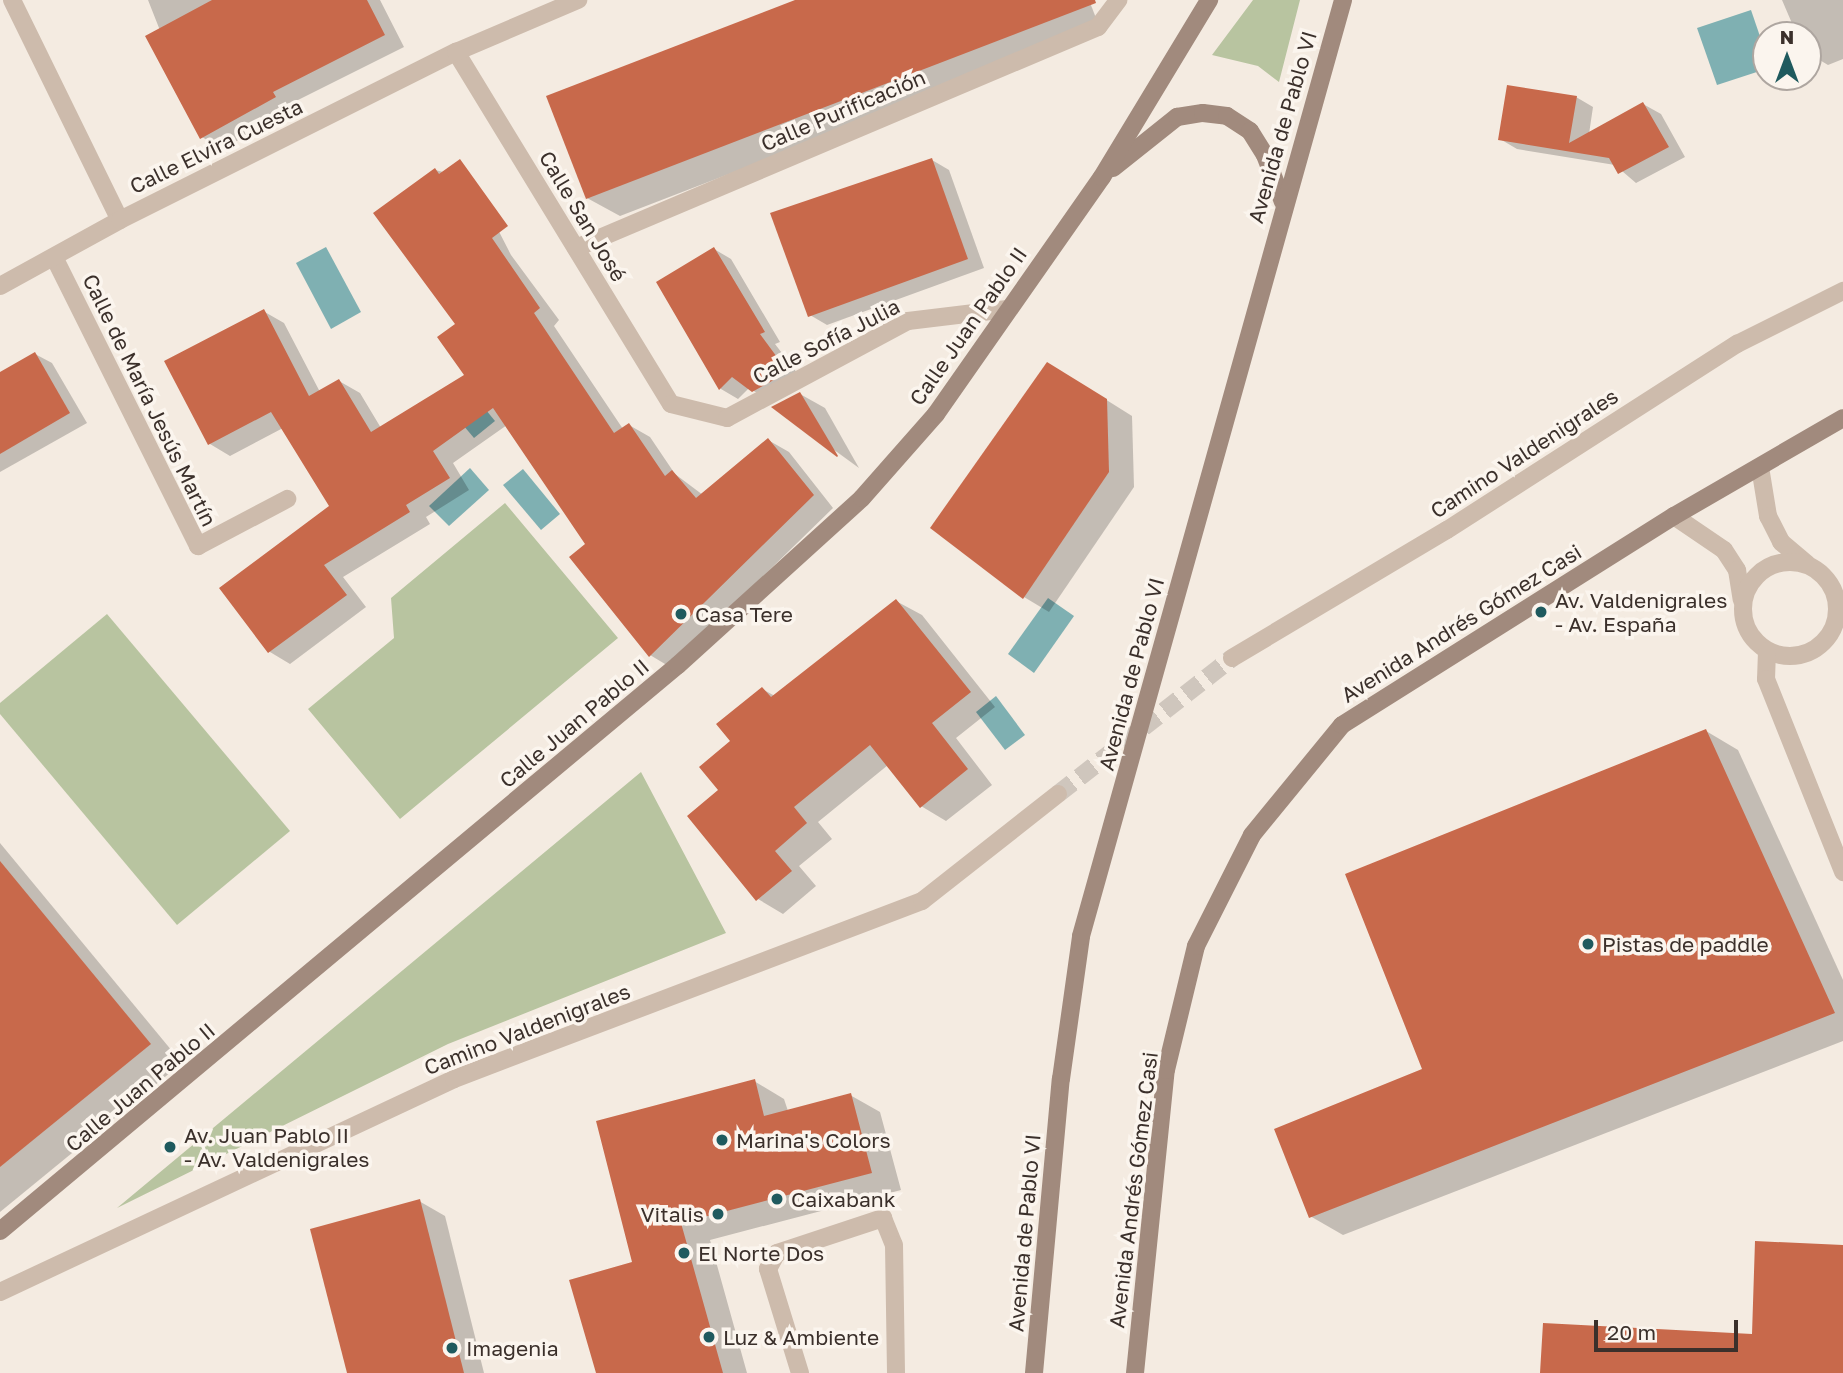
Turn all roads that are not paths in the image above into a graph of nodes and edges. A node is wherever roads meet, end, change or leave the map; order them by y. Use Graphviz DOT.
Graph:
graph roads {
  1 [pos="12,0"];
  2 [pos="578,0"];
  3 [pos="1118,0"];
  4 [pos="1209,0"];
  5 [pos="1343,0"];
  6 [pos="456,52"];
  7 [pos="1102,177"];
  8 [pos="1283,202"];
  9 [pos="120,220"];
  10 [pos="576,248"];
  11 [pos="55,259"];
  12 [pos="0,286"];
  13 [pos="1843,291"];
  14 [pos="1007,309"];
  15 [pos="671,404"];
  16 [pos="1843,418"];
  17 [pos="1760,467"];
  18 [pos="287,499"];
  19 [pos="1674,516"];
  20 [pos="1807,565"];
  21 [pos="1836,579"];
  22 [pos="1742,600"];
  23 [pos="1840,612"];
  24 [pos="1767,651"];
  25 [pos="1233,658"];
  26 [pos="1058,794"];
  27 [pos="1843,872"];
  28 [pos="0,1231"];
  29 [pos="0,1292"];
  30 [pos="800,1373"];
  31 [pos="896,1373"];
  32 [pos="1034,1373"];
  33 [pos="1135,1373"];
  1 -- 9 [label="street"];
  2 -- 6 [label="street, Calle Elvira Cuesta"];
  3 -- 10 [label="street, Calle Purificación"];
  4 -- 7 [label="main road, Calle Juan Pablo II"];
  5 -- 8 [label="main road, Avenida de Pablo VI"];
  6 -- 9 [label="street, Calle Elvira Cuesta"];
  6 -- 10 [label="street, Calle San José"];
  7 -- 8 [label="main road, Calle Juan Pablo II"];
  7 -- 14 [label="main road, Calle Juan Pablo II"];
  8 -- 32 [label="main road, Avenida de Pablo VI"];
  9 -- 11 [label="street, Calle Elvira Cuesta"];
  10 -- 15 [label="street, Calle San José"];
  11 -- 12 [label="street, Calle Elvira Cuesta"];
  11 -- 18 [label="street, Calle de María Jesús Martín"];
  13 -- 25 [label="street, Camino Valdenigrales"];
  14 -- 15 [label="street, Calle Sofía Julia"];
  14 -- 28 [label="main road, Calle Juan Pablo II"];
  16 -- 17 [label="main road, Avenida Andrés Gómez Casi"];
  17 -- 19 [label="main road, Avenida Andrés Gómez Casi"];
  17 -- 20 [label="street"];
  19 -- 22 [label="street"];
  19 -- 33 [label="main road, Avenida Andrés Gómez Casi"];
  20 -- 21 [label="street"];
  20 -- 22 [label="street"];
  21 -- 23 [label="street"];
  22 -- 24 [label="street"];
  23 -- 24 [label="street"];
  24 -- 27 [label="street"];
  26 -- 29 [label="street, Camino Valdenigrales"];
  30 -- 31 [label="street"];
}
